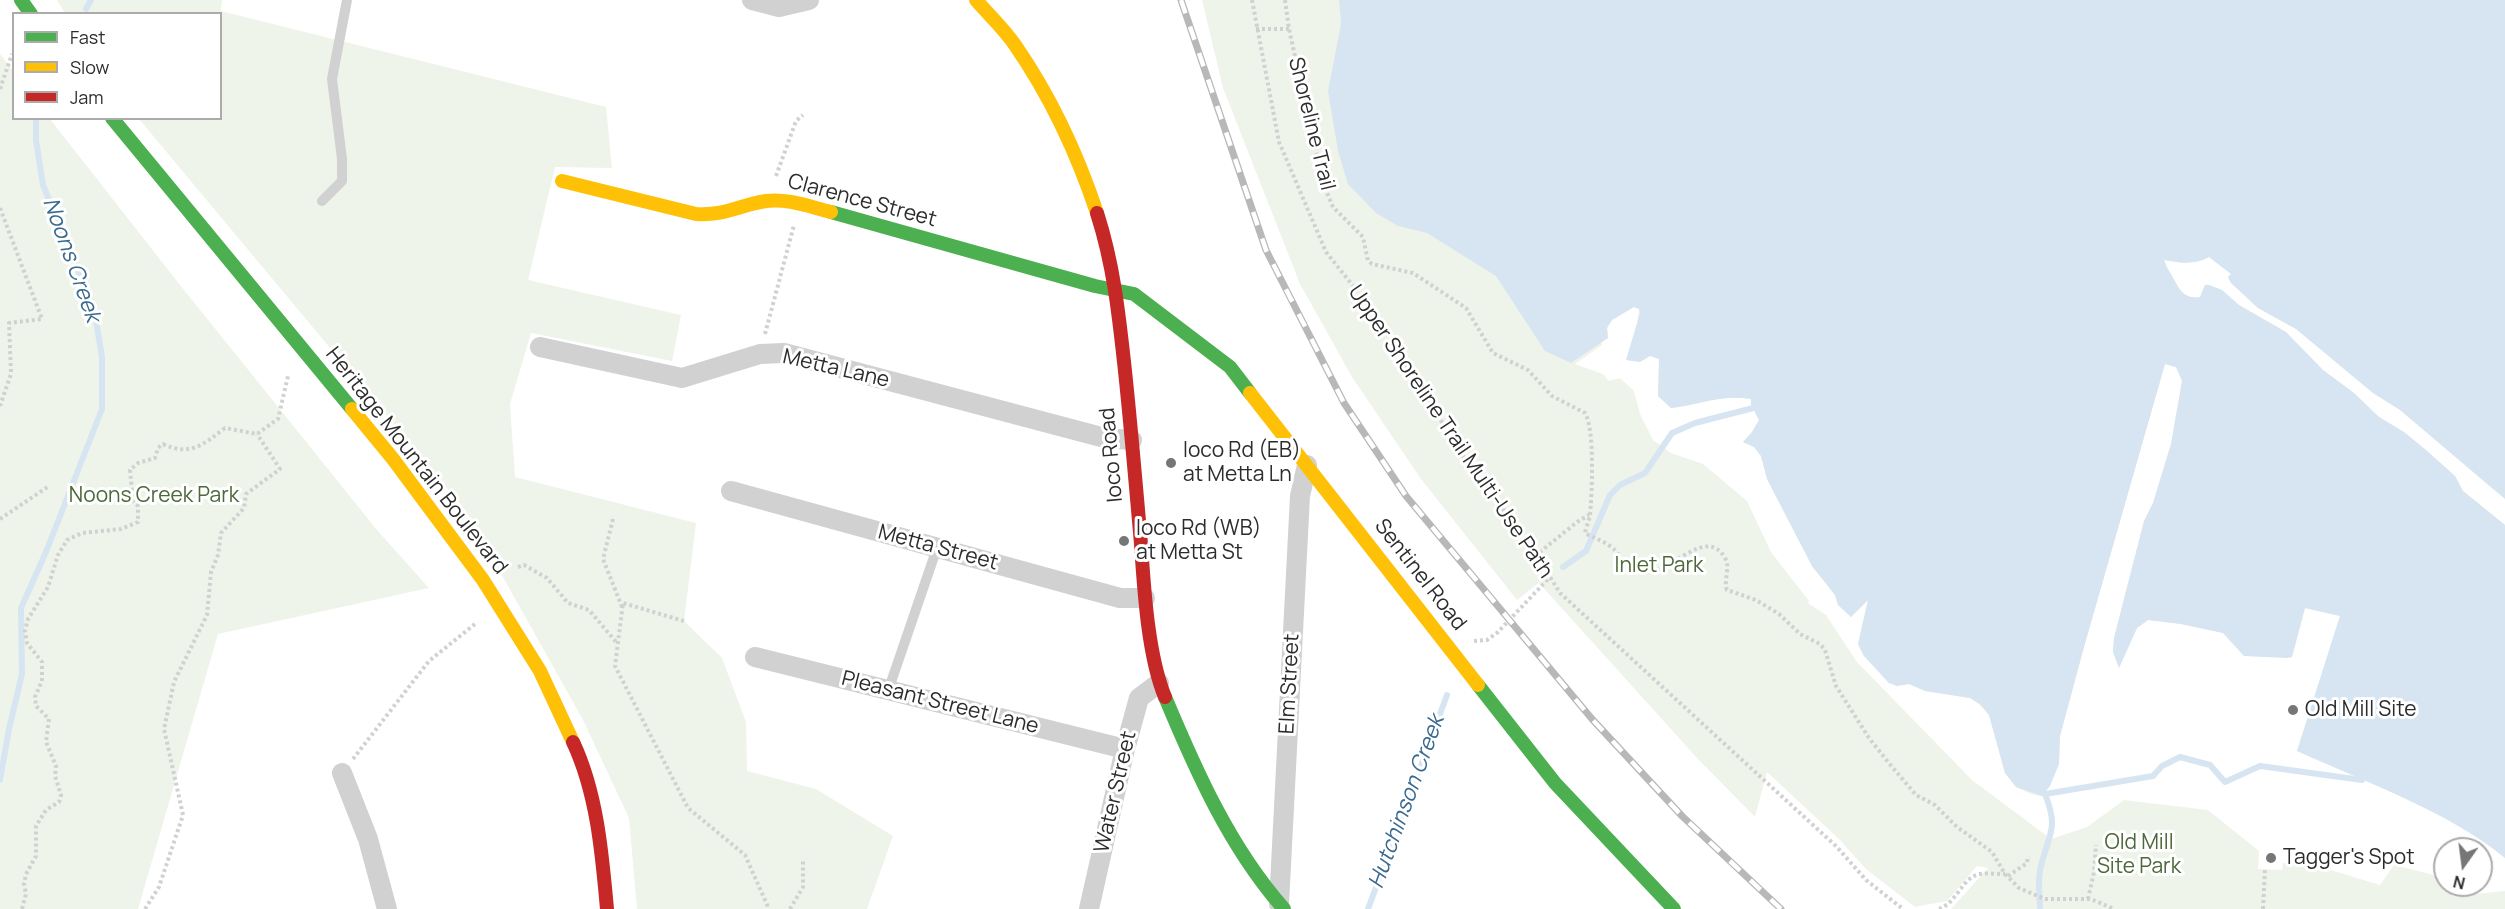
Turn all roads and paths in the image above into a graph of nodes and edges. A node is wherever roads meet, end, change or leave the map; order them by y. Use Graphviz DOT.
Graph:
graph roads {
  1 [pos="21,0"];
  2 [pos="347,0"];
  3 [pos="752,0"];
  4 [pos="809,0"];
  5 [pos="976,0"];
  6 [pos="1252,0"];
  7 [pos="1285,0"];
  8 [pos="30,12"];
  9 [pos="1256,29"];
  10 [pos="1289,29"];
  11 [pos="12,54"];
  12 [pos="0,88"];
  13 [pos="803,115"];
  14 [pos="114,120"];
  15 [pos="562,181"];
  16 [pos="773,199"];
  17 [pos="322,201"];
  18 [pos="799,204"];
  19 [pos="0,208"];
  20 [pos="1116,290"];
  21 [pos="540,347"];
  22 [pos="760,354"];
  23 [pos="288,376"];
  24 [pos="0,406"];
  25 [pos="257,434"];
  26 [pos="1132,440"];
  27 [pos="1307,465"];
  28 [pos="49,486"];
  29 [pos="731,491"];
  30 [pos="1590,515"];
  31 [pos="0,519"];
  32 [pos="613,519"];
  33 [pos="938,548"];
  34 [pos="1535,556"];
  35 [pos="518,567"];
  36 [pos="1549,578"];
  37 [pos="1145,598"];
  38 [pos="622,607"];
  39 [pos="684,621"];
  40 [pos="475,624"];
  41 [pos="617,644"];
  42 [pos="1447,644"];
  43 [pos="755,657"];
  44 [pos="1159,683"];
  45 [pos="888,691"];
  46 [pos="1125,749"];
  47 [pos="342,773"];
  48 [pos="2096,845"];
  49 [pos="2028,856"];
  50 [pos="803,861"];
  51 [pos="2265,869"];
  52 [pos="2007,875"];
  53 [pos="2088,899"];
  54 [pos="1282,906"];
  55 [pos="22,909"];
  56 [pos="145,909"];
  57 [pos="387,909"];
  58 [pos="607,909"];
  59 [pos="770,909"];
  60 [pos="790,909"];
  61 [pos="1089,909"];
  62 [pos="1674,909"];
  63 [pos="1903,909"];
  64 [pos="1939,909"];
  65 [pos="2114,909"];
  66 [pos="2262,909"];
  1 -- 8 [label="main road, bridge"];
  2 -- 17 [label="lane"];
  3 -- 4 [label="street"];
  5 -- 20 [label="main road, Ioco Road"];
  6 -- 9 [label="path, Upper Shoreline Trail Multi-Use Path"];
  7 -- 10 [label="path, Shoreline Trail"];
  9 -- 10 [label="path"];
  9 -- 34 [label="path, Upper Shoreline Trail Multi-Use Path"];
  10 -- 30 [label="path, Shoreline Trail"];
  11 -- 12 [label="path"];
  13 -- 16 [label="path"];
  14 -- 58 [label="main road, Heritage Mountain Boulevard"];
  15 -- 16 [label="main road, Clarence Street"];
  16 -- 18 [label="main road, Clarence Street"];
  18 -- 20 [label="main road, Clarence Street"];
  18 -- 22 [label="path"];
  19 -- 24 [label="path"];
  20 -- 26 [label="main road, Ioco Road"];
  20 -- 27 [label="main road, Sentinel Road"];
  21 -- 22 [label="street, Metta Lane"];
  22 -- 26 [label="street, Metta Lane"];
  23 -- 25 [label="path"];
  25 -- 55 [label="path"];
  25 -- 56 [label="path"];
  26 -- 37 [label="main road, Ioco Road"];
  27 -- 42 [label="main road, Sentinel Road"];
  27 -- 54 [label="street, Elm Street"];
  28 -- 31 [label="path"];
  29 -- 33 [label="street, Metta Street"];
  30 -- 34 [label="path"];
  30 -- 52 [label="path, Shoreline Trail"];
  32 -- 38 [label="path"];
  33 -- 37 [label="street, Metta Street"];
  33 -- 45 [label="lane"];
  34 -- 36 [label="path, Upper Shoreline Trail Multi-Use Path"];
  35 -- 41 [label="path"];
  36 -- 42 [label="path"];
  36 -- 63 [label="path, Upper Shoreline Trail Multi-Use Path"];
  37 -- 44 [label="main road, Ioco Road"];
  38 -- 39 [label="path"];
  38 -- 41 [label="path"];
  40 -- 47 [label="path"];
  41 -- 59 [label="path"];
  42 -- 62 [label="main road, Sentinel Road"];
  43 -- 45 [label="street, Pleasant Street Lane"];
  44 -- 46 [label="street, Water Street"];
  44 -- 54 [label="main road, Ioco Road"];
  45 -- 46 [label="street, Pleasant Street Lane"];
  46 -- 61 [label="street, Water Street"];
  47 -- 57 [label="street"];
  48 -- 53 [label="path"];
  49 -- 52 [label="path"];
  50 -- 60 [label="path"];
  51 -- 66 [label="path"];
  52 -- 53 [label="path, Shoreline Trail"];
  52 -- 64 [label="path"];
  53 -- 65 [label="path, Shoreline Trail"];
}
